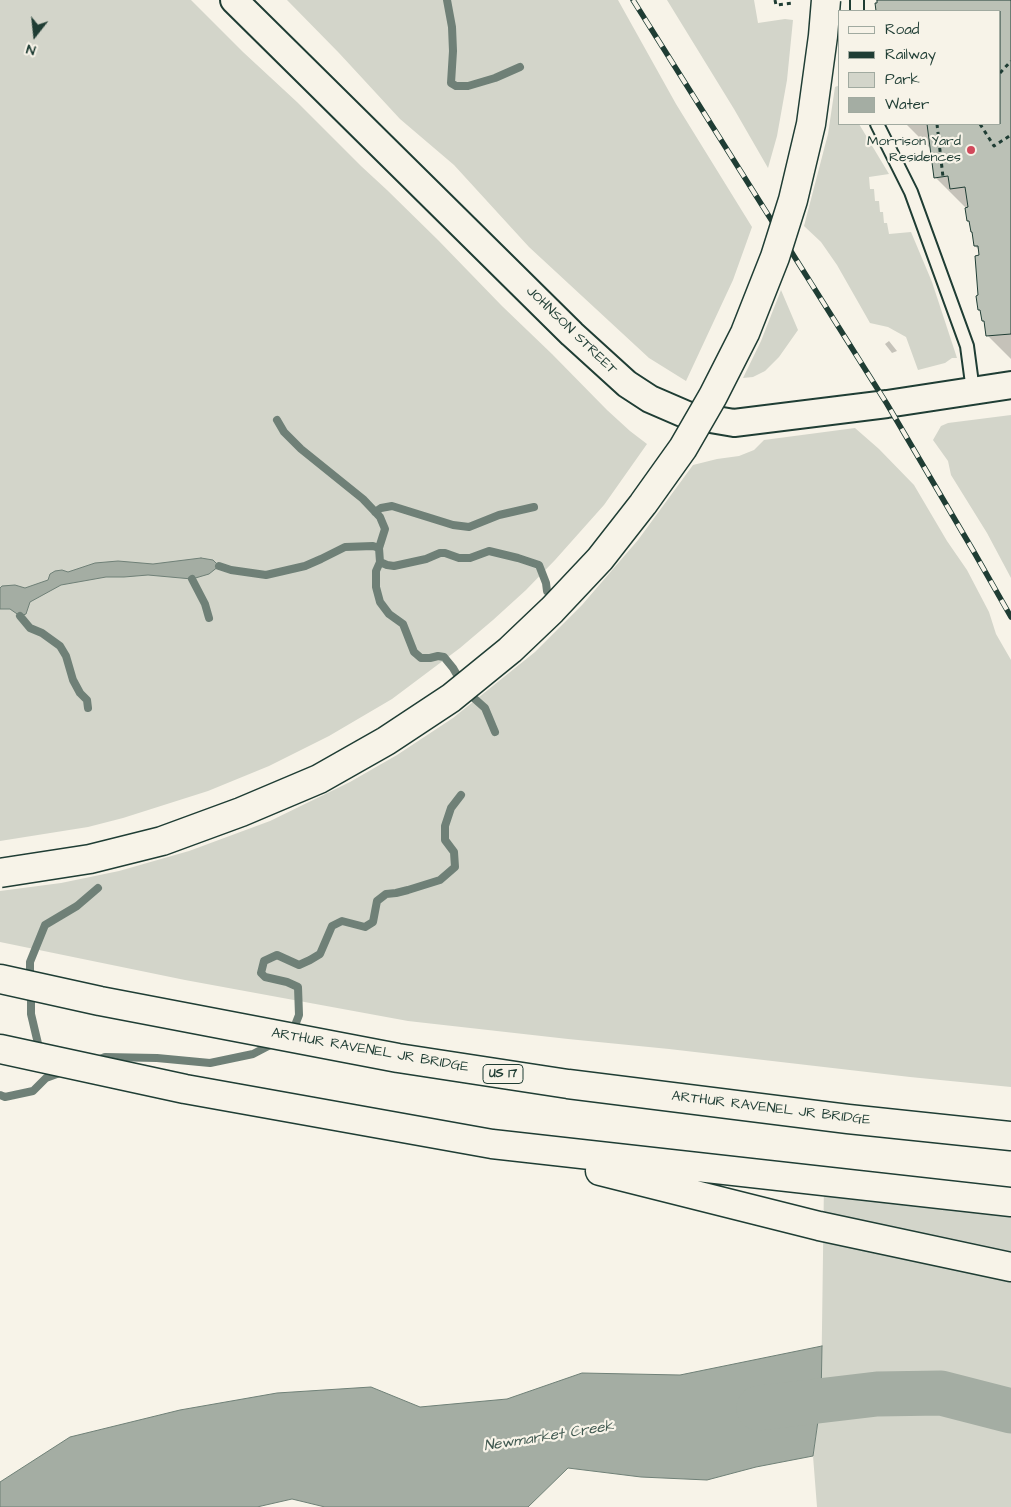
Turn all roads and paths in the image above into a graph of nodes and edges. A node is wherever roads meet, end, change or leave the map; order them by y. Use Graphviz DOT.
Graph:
graph roads {
  1 [pos="234,0"];
  2 [pos="776,0"];
  3 [pos="826,0"];
  4 [pos="794,3"];
  5 [pos="1011,61"];
  6 [pos="1001,73"];
  7 [pos="878,125"];
  8 [pos="937,125"];
  9 [pos="981,125"];
  10 [pos="1011,135"];
  11 [pos="943,177"];
  12 [pos="1011,385"];
  13 [pos="973,391"];
  14 [pos="0,873"];
  15 [pos="0,978"];
  16 [pos="0,1049"];
  17 [pos="1011,1136"];
  18 [pos="492,1144"];
  19 [pos="1011,1202"];
  20 [pos="1011,1267"];
  1 -- 13 [label="street, JOHNSON STREET"];
  2 -- 4 [label="path"];
  3 -- 14 [label="highway, bridge"];
  5 -- 6 [label="path"];
  7 -- 13 [label="lane"];
  8 -- 11 [label="path"];
  9 -- 10 [label="path"];
  12 -- 13 [label="street, JOHNSON STREET"];
  15 -- 17 [label="highway, ARTHUR RAVENEL JR BRIDGE / US 17"];
  16 -- 18 [label="highway"];
  18 -- 19 [label="highway"];
  18 -- 20 [label="highway"];
}
